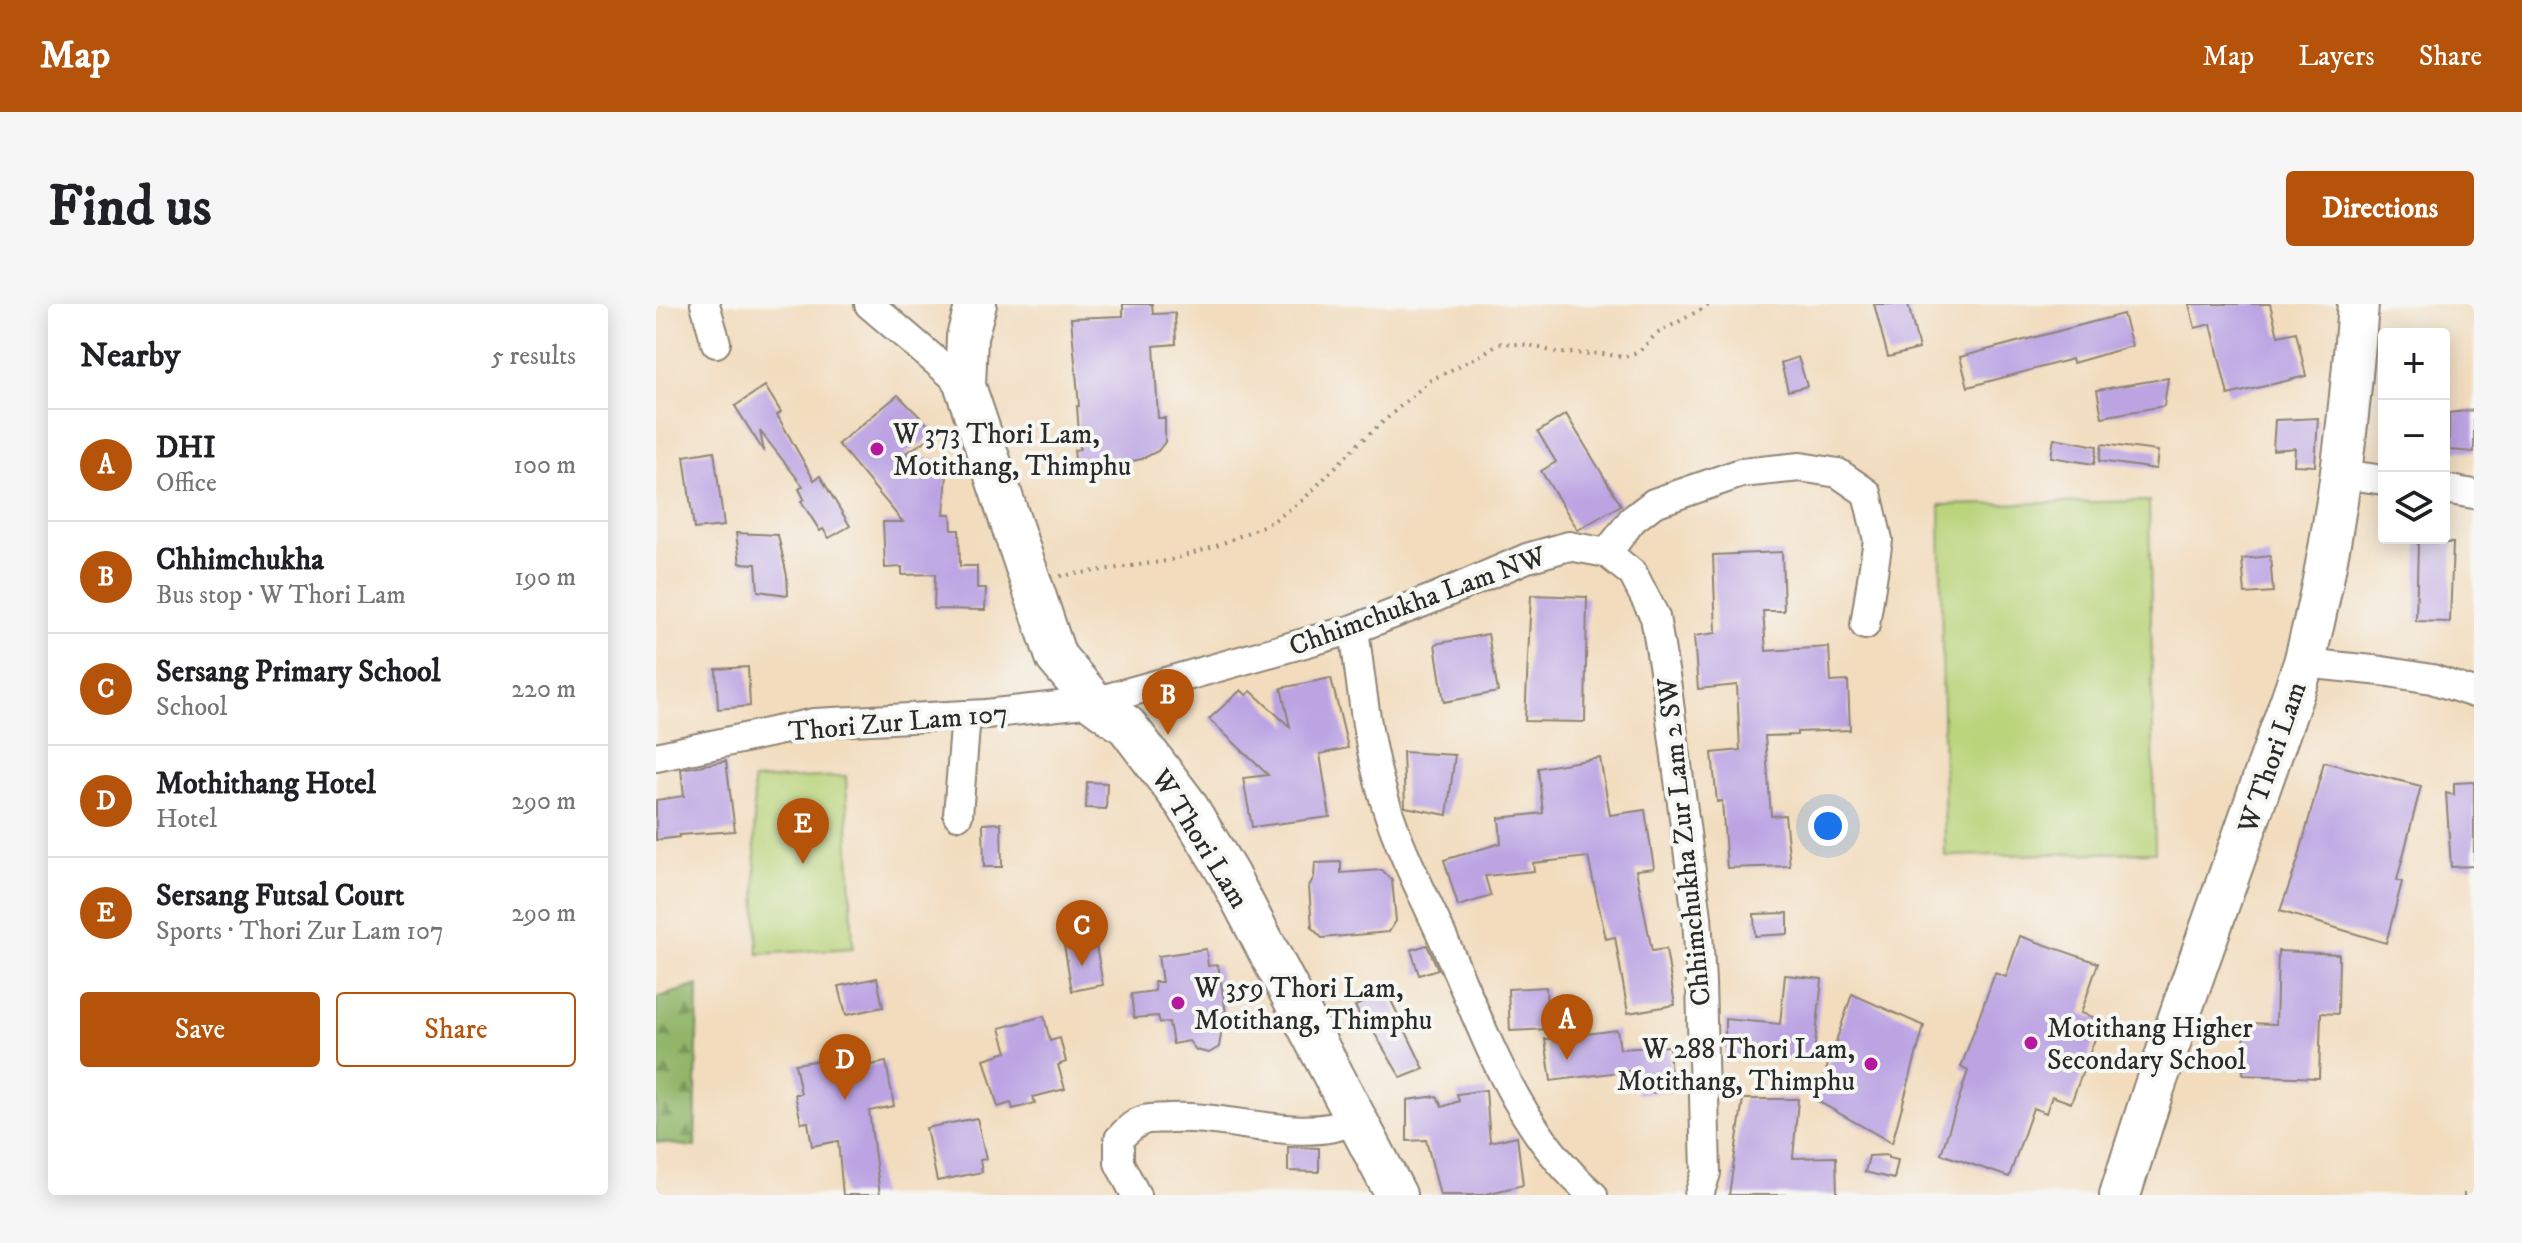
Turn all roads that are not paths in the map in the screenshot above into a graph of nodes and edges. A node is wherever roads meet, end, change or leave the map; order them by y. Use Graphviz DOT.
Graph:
graph roads {
  1 [pos="705,304"];
  2 [pos="869,304"];
  3 [pos="976,304"];
  4 [pos="2358,304"];
  5 [pos="716,343"];
  6 [pos="965,386"];
  7 [pos="2342,474"];
  8 [pos="2378,479"];
  9 [pos="2450,490"];
  10 [pos="2474,494"];
  11 [pos="1607,553"];
  12 [pos="1865,625"];
  13 [pos="1354,629"];
  14 [pos="2304,663"];
  15 [pos="2474,693"];
  16 [pos="1094,702"];
  17 [pos="966,715"];
  18 [pos="656,757"];
  19 [pos="958,815"];
  20 [pos="1355,1120"];
  21 [pos="1136,1195"];
  22 [pos="1396,1195"];
  23 [pos="1593,1195"];
  24 [pos="1699,1195"];
  25 [pos="2120,1195"];
  1 -- 5 [label="street"];
  2 -- 6 [label="street"];
  3 -- 6 [label="main road"];
  4 -- 7 [label="main road, W Thori Lam"];
  6 -- 16 [label="main road, W Thori Lam"];
  7 -- 8 [label="street"];
  7 -- 14 [label="main road, W Thori Lam"];
  9 -- 10 [label="street"];
  11 -- 12 [label="street"];
  11 -- 13 [label="street, Chhimchukha Lam NW"];
  11 -- 24 [label="street, Chhimchukha Zur Lam 2 SW"];
  13 -- 16 [label="street, Chhimchukha Lam NW"];
  13 -- 23 [label="street"];
  14 -- 15 [label="street"];
  14 -- 25 [label="main road, W Thori Lam"];
  16 -- 17 [label="street, Thori Zur Lam 107"];
  16 -- 20 [label="main road, W Thori Lam"];
  17 -- 18 [label="street, Thori Zur Lam 107"];
  17 -- 19 [label="street"];
  20 -- 21 [label="street"];
  20 -- 22 [label="main road, W Thori Lam"];
}
